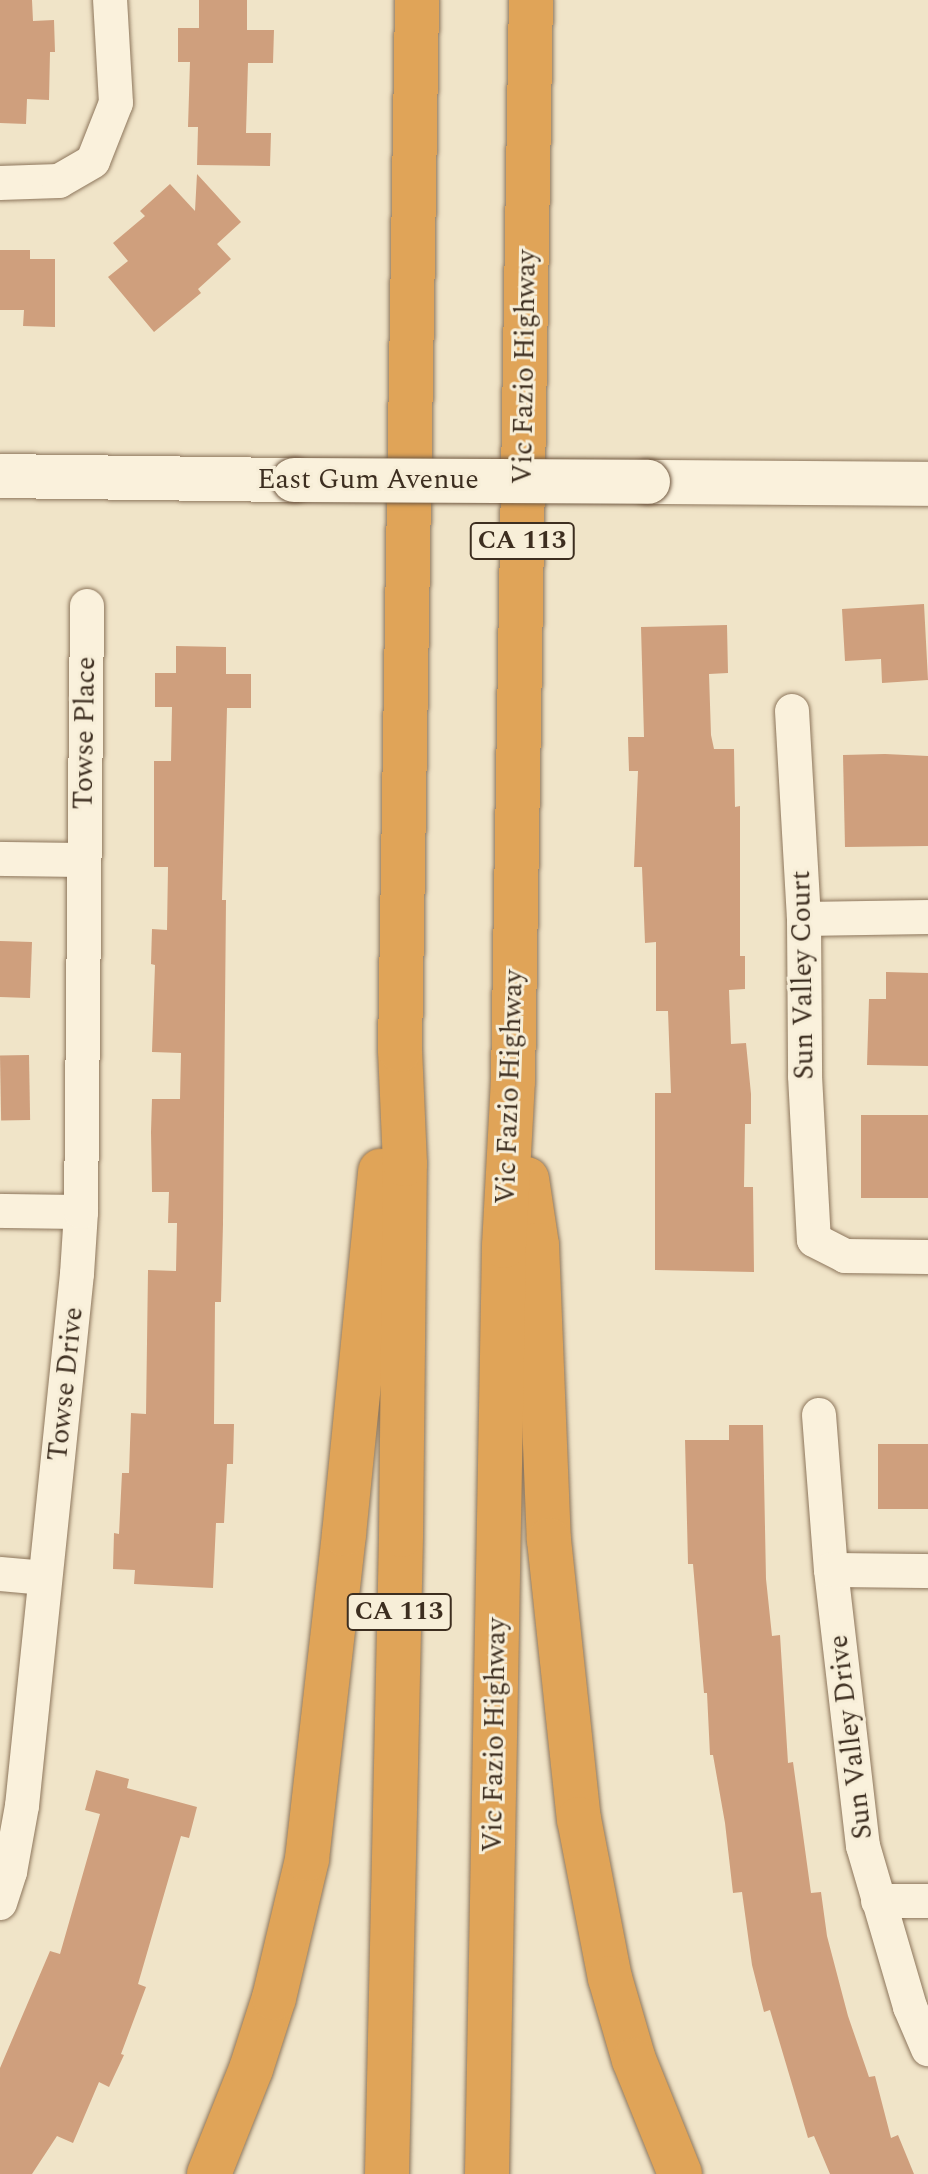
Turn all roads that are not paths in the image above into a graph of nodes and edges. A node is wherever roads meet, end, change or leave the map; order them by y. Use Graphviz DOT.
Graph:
graph roads {
  1 [pos="110,0"];
  2 [pos="417,0"];
  3 [pos="531,0"];
  4 [pos="0,183"];
  5 [pos="0,476"];
  6 [pos="928,484"];
  7 [pos="87,606"];
  8 [pos="792,711"];
  9 [pos="0,859"];
  10 [pos="83,860"];
  11 [pos="928,917"];
  12 [pos="804,919"];
  13 [pos="400,1050"];
  14 [pos="513,1081"];
  15 [pos="0,1211"];
  16 [pos="81,1212"];
  17 [pos="928,1257"];
  18 [pos="819,1415"];
  19 [pos="831,1570"];
  20 [pos="928,1571"];
  21 [pos="0,1574"];
  22 [pos="45,1578"];
  23 [pos="878,1901"];
  24 [pos="928,1901"];
  25 [pos="0,1903"];
  26 [pos="928,2049"];
  27 [pos="209,2174"];
  28 [pos="387,2174"];
  29 [pos="487,2174"];
  30 [pos="680,2174"];
  1 -- 4 [label="street"];
  2 -- 13 [label="highway, CA 113"];
  3 -- 14 [label="highway, Vic Fazio Highway / CA 113"];
  5 -- 6 [label="street, East Gum Avenue, bridge"];
  7 -- 10 [label="street, Towse Place"];
  8 -- 12 [label="street, Sun Valley Court"];
  9 -- 10 [label="street"];
  10 -- 16 [label="street, Towse Drive"];
  11 -- 12 [label="street"];
  12 -- 17 [label="street, Sun Valley Court"];
  13 -- 27 [label="highway"];
  13 -- 28 [label="highway, CA 113"];
  14 -- 29 [label="highway, Vic Fazio Highway / CA 113"];
  14 -- 30 [label="highway"];
  15 -- 16 [label="street"];
  16 -- 22 [label="street, Towse Drive"];
  18 -- 19 [label="street, Sun Valley Drive"];
  19 -- 20 [label="street"];
  19 -- 23 [label="street, Sun Valley Drive"];
  21 -- 22 [label="street"];
  22 -- 25 [label="street, Towse Drive"];
  23 -- 24 [label="street"];
  23 -- 26 [label="street, Sun Valley Drive"];
}
